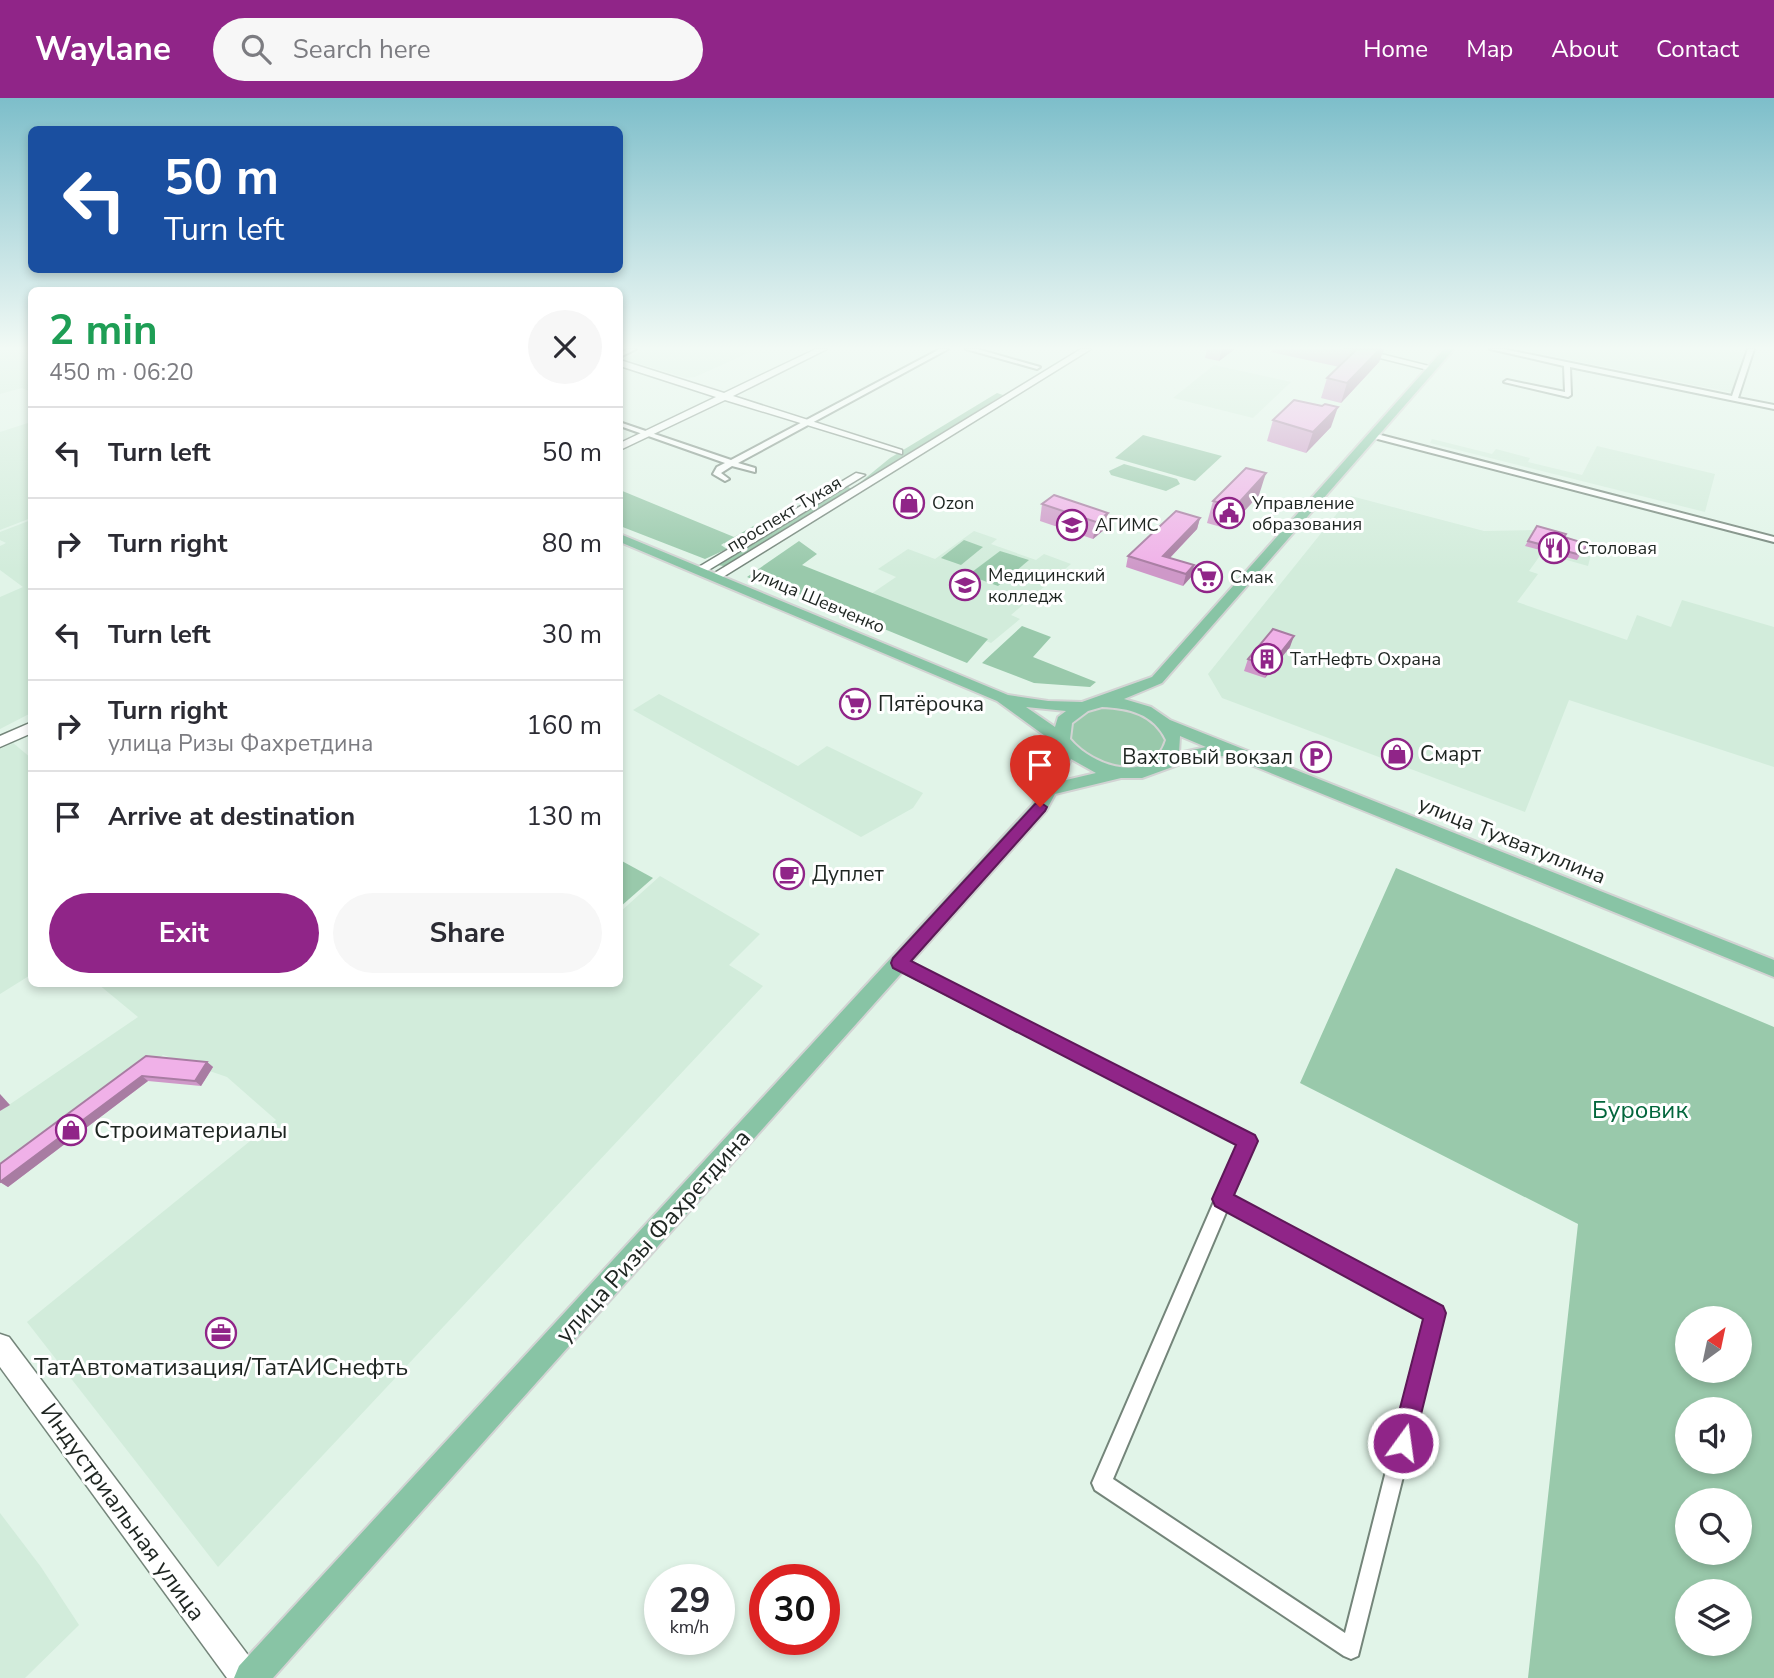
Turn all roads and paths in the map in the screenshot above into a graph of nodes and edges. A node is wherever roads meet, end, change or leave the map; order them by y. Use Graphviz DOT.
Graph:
graph roads {
  1 [pos="670,423"];
  2 [pos="808,423"];
  3 [pos="946,423"];
  4 [pos="967,423"];
  5 [pos="1384,423"];
  6 [pos="623,425"];
  7 [pos="646,434"];
  8 [pos="1373,435"];
  9 [pos="623,445"];
  10 [pos="898,452"];
  11 [pos="731,463"];
  12 [pos="752,470"];
  13 [pos="725,479"];
  14 [pos="845,484"];
  15 [pos="860,488"];
  16 [pos="623,539"];
  17 [pos="1774,540"];
  18 [pos="698,571"];
  19 [pos="714,578"];
  20 [pos="1157,680"];
  21 [pos="1003,698"];
  22 [pos="1102,702"];
  23 [pos="1082,707"];
  24 [pos="1161,720"];
  25 [pos="28,729"];
  26 [pos="0,742"];
  27 [pos="1064,744"];
  28 [pos="1234,753"];
  29 [pos="1163,763"];
  30 [pos="1117,773"];
  31 [pos="1048,790"];
  32 [pos="899,963"];
  33 [pos="1774,969"];
  34 [pos="1222,1199"];
  35 [pos="0,1346"];
  36 [pos="246,1678"];
  37 [pos="251,1678"];
  1 -- 7 [label="main road"];
  2 -- 10 [label="main road"];
  2 -- 11 [label="street"];
  3 -- 10 [label="main road, проспект Тукая"];
  4 -- 15 [label="main road, проспект Тукая"];
  5 -- 8 [label="main road"];
  6 -- 7 [label="street"];
  7 -- 9 [label="main road"];
  7 -- 11 [label="street"];
  8 -- 17 [label="street"];
  8 -- 20 [label="main road"];
  10 -- 14 [label="main road, проспект Тукая"];
  11 -- 12 [label="street"];
  11 -- 13 [label="street"];
  14 -- 15 [label="main road"];
  14 -- 18 [label="main road, проспект Тукая"];
  15 -- 19 [label="main road, проспект Тукая"];
  16 -- 18 [label="main road, улица Шевченко"];
  18 -- 19 [label="main road, улица Шевченко"];
  19 -- 21 [label="main road, улица Шевченко"];
  20 -- 22 [label="main road"];
  20 -- 24 [label="main road"];
  21 -- 23 [label="main road"];
  21 -- 27 [label="main road"];
  22 -- 23 [label="main road"];
  22 -- 24 [label="main road"];
  23 -- 27 [label="main road"];
  24 -- 28 [label="main road, улица Тухватуллина"];
  24 -- 29 [label="main road"];
  25 -- 26 [label="main road"];
  27 -- 30 [label="main road"];
  27 -- 31 [label="main road, улица Ризы Фахретдина"];
  28 -- 29 [label="main road"];
  28 -- 33 [label="main road, улица Тухватуллина"];
  29 -- 30 [label="main road"];
  30 -- 31 [label="main road"];
  31 -- 32 [label="main road, улица Ризы Фахретдина"];
  32 -- 34 [label="street"];
  32 -- 37 [label="main road, улица Ризы Фахретдина"];
  34 -- 34 [label="street"];
  35 -- 36 [label="main road, Индустриальная улица"];
}
